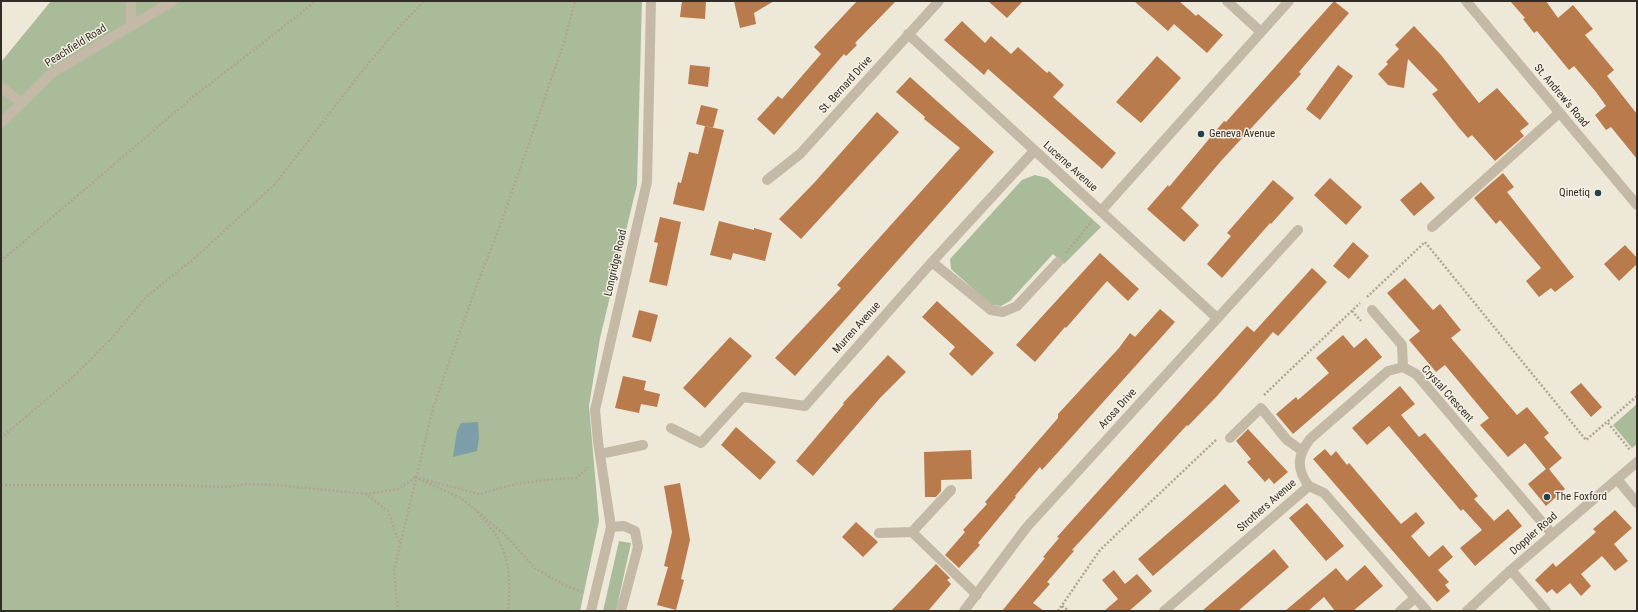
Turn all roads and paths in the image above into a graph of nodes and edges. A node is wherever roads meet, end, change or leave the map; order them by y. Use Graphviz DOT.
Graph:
graph roads {
  1 [pos="131,1"];
  2 [pos="173,1"];
  3 [pos="316,1"];
  4 [pos="424,1"];
  5 [pos="575,1"];
  6 [pos="651,1"];
  7 [pos="939,1"];
  8 [pos="1227,1"];
  9 [pos="1289,1"];
  10 [pos="1466,1"];
  11 [pos="131,26"];
  12 [pos="1261,32"];
  13 [pos="908,34"];
  14 [pos="1,87"];
  15 [pos="22,103"];
  16 [pos="1559,113"];
  17 [pos="1,123"];
  18 [pos="1034,151"];
  19 [pos="767,180"];
  20 [pos="1637,205"];
  21 [pos="1101,211"];
  22 [pos="1432,227"];
  23 [pos="1298,230"];
  24 [pos="1,261"];
  25 [pos="932,262"];
  26 [pos="1058,262"];
  27 [pos="1372,310"];
  28 [pos="1352,311"];
  29 [pos="1217,318"];
  30 [pos="1363,322"];
  31 [pos="1403,367"];
  32 [pos="1608,423"];
  33 [pos="672,428"];
  34 [pos="1,438"];
  35 [pos="1230,438"];
  36 [pos="643,445"];
  37 [pos="1301,450"];
  38 [pos="1635,457"];
  39 [pos="596,458"];
  40 [pos="415,477"];
  41 [pos="1617,480"];
  42 [pos="1,485"];
  43 [pos="1309,486"];
  44 [pos="951,490"];
  45 [pos="366,494"];
  46 [pos="1637,503"];
  47 [pos="476,510"];
  48 [pos="611,527"];
  49 [pos="912,532"];
  50 [pos="879,533"];
  51 [pos="1552,534"];
  52 [pos="400,543"];
  53 [pos="1511,570"];
  54 [pos="977,595"];
  55 [pos="595,598"];
  56 [pos="1415,598"];
  57 [pos="1062,606"];
  58 [pos="398,611"];
  59 [pos="508,611"];
  60 [pos="592,611"];
  61 [pos="621,611"];
  62 [pos="964,611"];
  63 [pos="1069,611"];
  64 [pos="1164,611"];
  65 [pos="1400,611"];
  66 [pos="1427,611"];
  67 [pos="1467,611"];
  68 [pos="1546,611"];
  1 -- 11 [label="street"];
  2 -- 11 [label="street, Peachfield Road"];
  3 -- 24 [label="path"];
  4 -- 34 [label="path"];
  5 -- 40 [label="path"];
  6 -- 39 [label="street, Longridge Road"];
  7 -- 13 [label="street, St. Bernard Drive"];
  8 -- 12 [label="street"];
  9 -- 12 [label="street"];
  10 -- 16 [label="street, St. Andrew's Road"];
  11 -- 15 [label="street, Peachfield Road"];
  12 -- 21 [label="street"];
  13 -- 18 [label="street, Lucerne Avenue"];
  13 -- 19 [label="street, St. Bernard Drive"];
  14 -- 15 [label="street"];
  15 -- 17 [label="street, Peachfield Road"];
  16 -- 20 [label="street, St. Andrew's Road"];
  16 -- 22 [label="street"];
  18 -- 21 [label="street, Lucerne Avenue"];
  18 -- 25 [label="street, Murren Avenue"];
  21 -- 26 [label="path"];
  21 -- 29 [label="street, Lucerne Avenue"];
  23 -- 29 [label="street, Arosa Drive"];
  25 -- 26 [label="street"];
  25 -- 33 [label="street, Murren Avenue"];
  27 -- 31 [label="street"];
  28 -- 30 [label="path"];
  29 -- 54 [label="street, Arosa Drive"];
  31 -- 37 [label="street, Crystal Crescent"];
  31 -- 51 [label="street, Crystal Crescent"];
  32 -- 38 [label="path"];
  35 -- 37 [label="street"];
  36 -- 39 [label="street"];
  37 -- 43 [label="street"];
  38 -- 41 [label="street, Doppler Road"];
  39 -- 40 [label="path"];
  39 -- 48 [label="street, Longridge Road"];
  40 -- 45 [label="path"];
  40 -- 47 [label="path"];
  40 -- 52 [label="path"];
  41 -- 46 [label="street"];
  41 -- 51 [label="street, Doppler Road"];
  42 -- 45 [label="path"];
  43 -- 56 [label="street, Strothers Avenue"];
  43 -- 64 [label="street, Strothers Avenue"];
  44 -- 49 [label="street"];
  45 -- 52 [label="path"];
  47 -- 55 [label="path"];
  47 -- 59 [label="path"];
  48 -- 55 [label="street, Longridge Road"];
  48 -- 61 [label="street"];
  49 -- 50 [label="street"];
  49 -- 54 [label="street"];
  51 -- 53 [label="street, Doppler Road"];
  52 -- 58 [label="path"];
  53 -- 67 [label="street, Doppler Road"];
  53 -- 68 [label="street"];
  54 -- 62 [label="street, Arosa Drive"];
  55 -- 60 [label="street, Longridge Road"];
  56 -- 65 [label="street"];
  56 -- 66 [label="street, Strothers Avenue"];
  57 -- 63 [label="path"];
}
